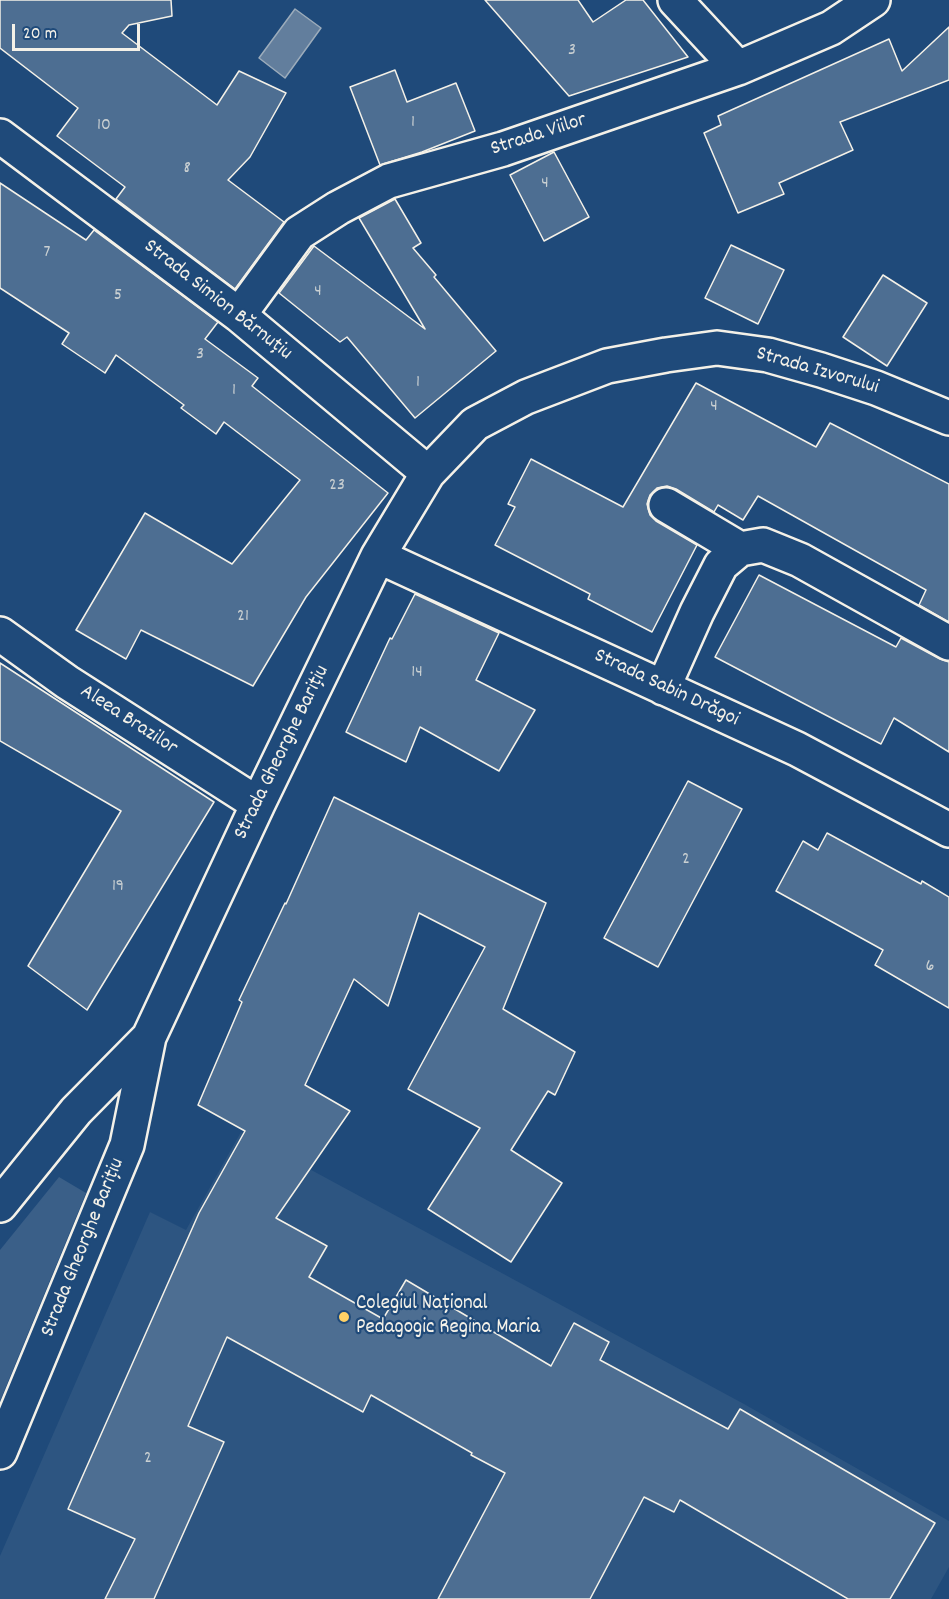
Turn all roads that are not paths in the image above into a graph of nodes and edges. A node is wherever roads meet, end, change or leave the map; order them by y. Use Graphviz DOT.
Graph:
graph roads {
  1 [pos="675,0"];
  2 [pos="873,0"];
  3 [pos="738,68"];
  4 [pos="0,136"];
  5 [pos="238,315"];
  6 [pos="949,418"];
  7 [pos="428,473"];
  8 [pos="666,505"];
  9 [pos="740,549"];
  10 [pos="378,556"];
  11 [pos="0,634"];
  12 [pos="949,644"];
  13 [pos="663,688"];
  14 [pos="258,804"];
  15 [pos="949,830"];
  16 [pos="149,1037"];
  17 [pos="0,1205"];
  18 [pos="0,1452"];
  1 -- 3 [label="street"];
  2 -- 3 [label="street, Strada Viilor"];
  3 -- 5 [label="street, Strada Viilor"];
  4 -- 5 [label="street, Strada Simion Bărnuțiu"];
  5 -- 7 [label="street, Strada Simion Bărnuțiu"];
  6 -- 7 [label="street, Strada Izvorului"];
  7 -- 10 [label="street, Strada Gheorghe Barițiu"];
  8 -- 9 [label="street"];
  9 -- 12 [label="street"];
  9 -- 13 [label="street"];
  10 -- 13 [label="street, Strada Sabin Drăgoi"];
  10 -- 14 [label="street, Strada Gheorghe Barițiu"];
  11 -- 14 [label="street, Aleea Brazilor"];
  13 -- 15 [label="street, Strada Sabin Drăgoi"];
  14 -- 16 [label="street, Strada Gheorghe Barițiu"];
  16 -- 17 [label="street, Strada Gheorghe Barițiu"];
  16 -- 18 [label="street, Strada Gheorghe Barițiu"];
}
